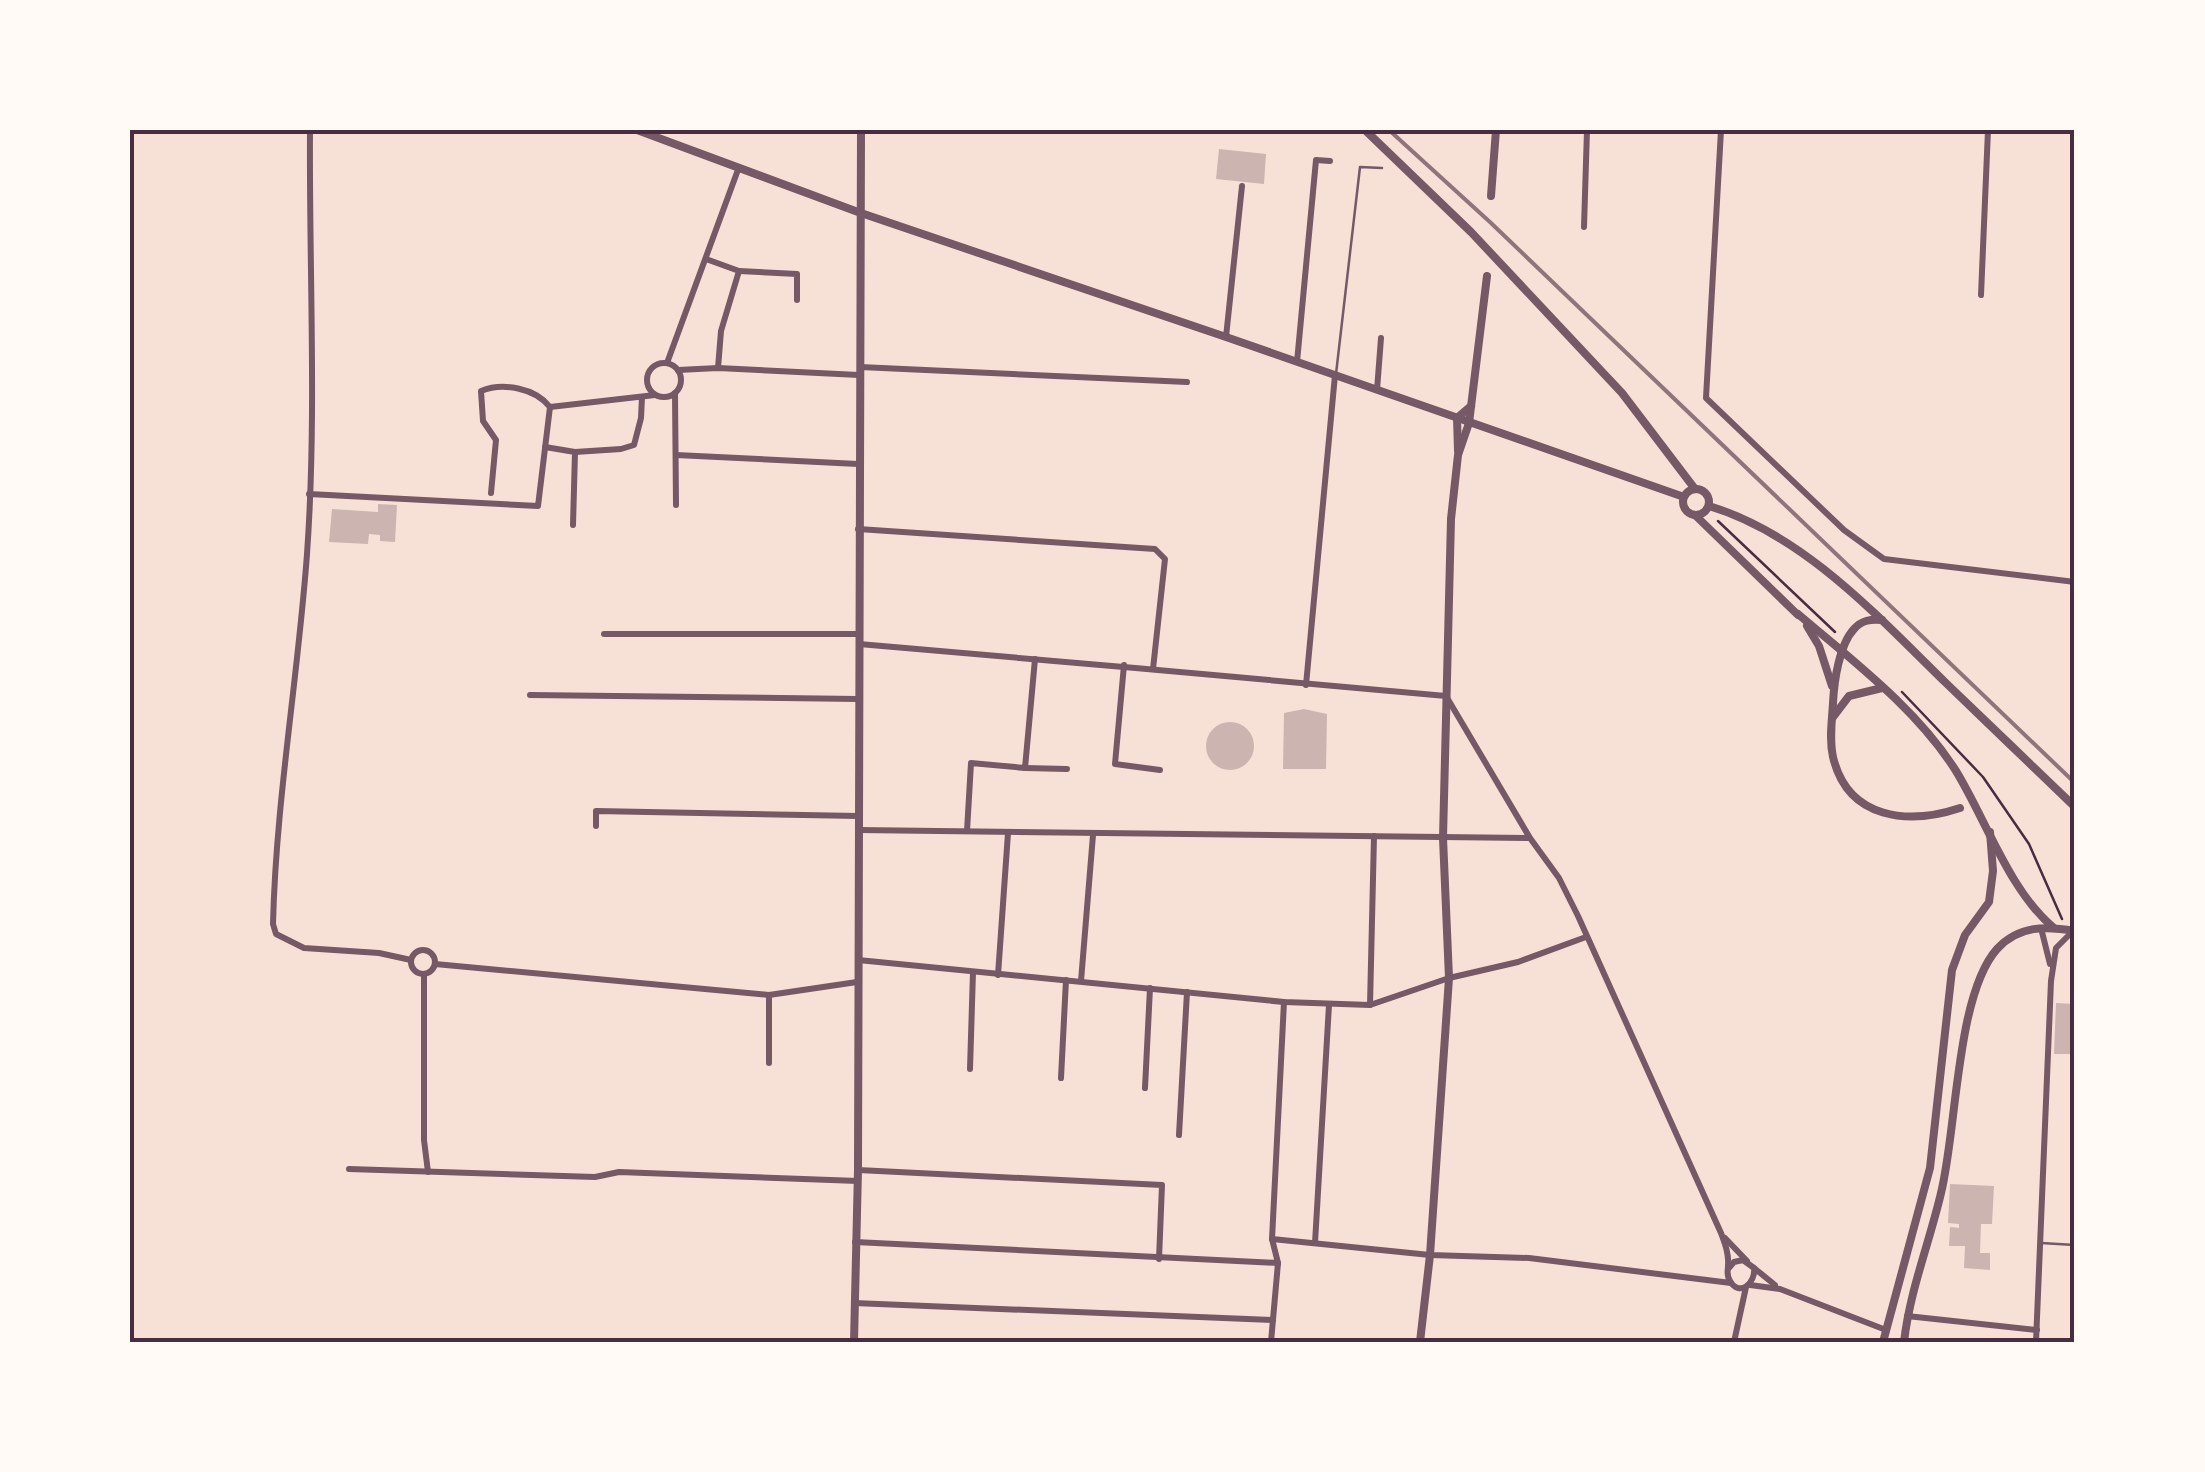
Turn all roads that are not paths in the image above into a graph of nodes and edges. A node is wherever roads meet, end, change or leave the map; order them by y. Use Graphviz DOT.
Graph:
graph roads {
  1 [pos="310,130"];
  2 [pos="637,130"];
  3 [pos="861,130"];
  4 [pos="1365,130"];
  5 [pos="1496,130"];
  6 [pos="1587,130"];
  7 [pos="1721,130"];
  8 [pos="1988,130"];
  9 [pos="1330,160"];
  10 [pos="740,166"];
  11 [pos="1382,168"];
  12 [pos="1242,186"];
  13 [pos="1491,196"];
  14 [pos="858,212"];
  15 [pos="1584,227"];
  16 [pos="706,258"];
  17 [pos="739,271"];
  18 [pos="1486,276"];
  19 [pos="1981,296"];
  20 [pos="797,300"];
  21 [pos="1226,337"];
  22 [pos="1381,338"];
  23 [pos="1297,362"];
  24 [pos="667,363"];
  25 [pos="718,368"];
  26 [pos="678,370"];
  27 [pos="858,371"];
  28 [pos="1336,375"];
  29 [pos="1187,382"];
  30 [pos="1377,390"];
  31 [pos="675,393"];
  32 [pos="655,395"];
  33 [pos="642,396"];
  34 [pos="1471,406"];
  35 [pos="550,407"];
  36 [pos="1457,418"];
  37 [pos="1469,422"];
  38 [pos="545,447"];
  39 [pos="575,452"];
  40 [pos="676,454"];
  41 [pos="1458,455"];
  42 [pos="858,464"];
  43 [pos="1694,489"];
  44 [pos="490,493"];
  45 [pos="309,494"];
  46 [pos="1684,498"];
  47 [pos="676,505"];
  48 [pos="1708,508"];
  49 [pos="1696,516"];
  50 [pos="574,525"];
  51 [pos="858,530"];
  52 [pos="2075,582"];
  53 [pos="1798,614"];
  54 [pos="1883,620"];
  55 [pos="604,634"];
  56 [pos="858,639"];
  57 [pos="1843,652"];
  58 [pos="1035,659"];
  59 [pos="1124,665"];
  60 [pos="1153,669"];
  61 [pos="1306,685"];
  62 [pos="1882,688"];
  63 [pos="1833,690"];
  64 [pos="530,695"];
  65 [pos="1446,696"];
  66 [pos="858,699"];
  67 [pos="1832,717"];
  68 [pos="1025,768"];
  69 [pos="1068,769"];
  70 [pos="1160,770"];
  71 [pos="2075,807"];
  72 [pos="1960,808"];
  73 [pos="858,816"];
  74 [pos="596,826"];
  75 [pos="858,830"];
  76 [pos="967,831"];
  77 [pos="1990,832"];
  78 [pos="1008,833"];
  79 [pos="1093,834"];
  80 [pos="1374,836"];
  81 [pos="1443,838"];
  82 [pos="1530,838"];
  83 [pos="2040,927"];
  84 [pos="2054,928"];
  85 [pos="2072,930"];
  86 [pos="1586,937"];
  87 [pos="412,960"];
  88 [pos="858,960"];
  89 [pos="435,964"];
  90 [pos="972,972"];
  91 [pos="424,974"];
  92 [pos="998,975"];
  93 [pos="1449,978"];
  94 [pos="1066,980"];
  95 [pos="2052,980"];
  96 [pos="1080,981"];
  97 [pos="858,982"];
  98 [pos="1150,988"];
  99 [pos="1188,992"];
  100 [pos="769,995"];
  101 [pos="1284,1002"];
  102 [pos="1329,1005"];
  103 [pos="1370,1005"];
  104 [pos="769,1063"];
  105 [pos="970,1069"];
  106 [pos="1060,1078"];
  107 [pos="1145,1088"];
  108 [pos="1179,1136"];
  109 [pos="349,1169"];
  110 [pos="858,1170"];
  111 [pos="428,1172"];
  112 [pos="858,1181"];
  113 [pos="1721,1233"];
  114 [pos="1272,1239"];
  115 [pos="854,1242"];
  116 [pos="1315,1243"];
  117 [pos="2039,1243"];
  118 [pos="2075,1245"];
  119 [pos="1430,1255"];
  120 [pos="1159,1260"];
  121 [pos="1278,1264"];
  122 [pos="1751,1265"];
  123 [pos="1728,1270"];
  124 [pos="1707,1279"];
  125 [pos="1732,1284"];
  126 [pos="1748,1286"];
  127 [pos="1780,1289"];
  128 [pos="854,1302"];
  129 [pos="1738,1311"];
  130 [pos="1907,1316"];
  131 [pos="1273,1320"];
  132 [pos="1886,1330"];
  133 [pos="2037,1330"];
  134 [pos="854,1342"];
  135 [pos="1270,1342"];
  136 [pos="1420,1342"];
  137 [pos="1734,1342"];
  138 [pos="1884,1342"];
  139 [pos="1904,1342"];
  140 [pos="2036,1342"];
  1 -- 45 [label="street"];
  2 -- 10 [label="street"];
  3 -- 14 [label="street"];
  4 -- 43 [label="street"];
  5 -- 13 [label="street"];
  6 -- 15 [label="street"];
  7 -- 52 [label="street"];
  8 -- 19 [label="street"];
  9 -- 23 [label="street"];
  10 -- 14 [label="street"];
  10 -- 16 [label="street"];
  11 -- 28 [label="lane"];
  12 -- 21 [label="street"];
  14 -- 21 [label="street"];
  14 -- 27 [label="street"];
  16 -- 17 [label="street"];
  16 -- 24 [label="street"];
  17 -- 20 [label="street"];
  17 -- 25 [label="street"];
  18 -- 34 [label="street"];
  21 -- 23 [label="street"];
  22 -- 30 [label="street"];
  23 -- 28 [label="street"];
  24 -- 26 [label="street"];
  24 -- 32 [label="street"];
  25 -- 26 [label="street"];
  25 -- 27 [label="street"];
  26 -- 31 [label="street"];
  27 -- 29 [label="street"];
  27 -- 42 [label="street"];
  28 -- 30 [label="street"];
  28 -- 61 [label="street"];
  30 -- 36 [label="street"];
  31 -- 32 [label="street"];
  31 -- 40 [label="street"];
  32 -- 33 [label="street"];
  33 -- 35 [label="street"];
  33 -- 39 [label="street"];
  34 -- 36 [label="street"];
  34 -- 37 [label="street"];
  35 -- 38 [label="street"];
  35 -- 44 [label="street"];
  36 -- 37 [label="street"];
  36 -- 41 [label="street"];
  37 -- 41 [label="street"];
  37 -- 46 [label="street"];
  38 -- 39 [label="street"];
  38 -- 45 [label="street"];
  39 -- 50 [label="street"];
  40 -- 42 [label="street"];
  40 -- 47 [label="street"];
  41 -- 65 [label="street"];
  42 -- 51 [label="street"];
  43 -- 46 [label="street"];
  43 -- 48 [label="street"];
  45 -- 87 [label="street"];
  46 -- 49 [label="street"];
  48 -- 49 [label="street"];
  48 -- 54 [label="street"];
  49 -- 53 [label="street"];
  51 -- 56 [label="street"];
  51 -- 60 [label="street"];
  53 -- 57 [label="street"];
  53 -- 63 [label="street"];
  54 -- 57 [label="street"];
  54 -- 71 [label="street"];
  55 -- 56 [label="street"];
  56 -- 58 [label="street"];
  56 -- 66 [label="street"];
  57 -- 62 [label="street"];
  57 -- 63 [label="street"];
  58 -- 59 [label="street"];
  58 -- 68 [label="street"];
  59 -- 60 [label="street"];
  59 -- 70 [label="street"];
  60 -- 61 [label="street"];
  61 -- 65 [label="street"];
  62 -- 67 [label="street"];
  62 -- 77 [label="street"];
  63 -- 67 [label="street"];
  64 -- 66 [label="street"];
  65 -- 81 [label="street"];
  65 -- 82 [label="street"];
  66 -- 73 [label="street"];
  67 -- 72 [label="street"];
  68 -- 69 [label="street"];
  68 -- 76 [label="street"];
  73 -- 74 [label="street"];
  73 -- 75 [label="street"];
  75 -- 76 [label="street"];
  75 -- 88 [label="street"];
  76 -- 78 [label="street"];
  77 -- 84 [label="street"];
  77 -- 132 [label="street"];
  78 -- 79 [label="street"];
  78 -- 92 [label="street"];
  79 -- 80 [label="street"];
  79 -- 96 [label="street"];
  80 -- 81 [label="street"];
  80 -- 103 [label="street"];
  81 -- 82 [label="street"];
  81 -- 93 [label="street"];
  82 -- 86 [label="street"];
  83 -- 84 [label="street"];
  83 -- 95 [label="street"];
  83 -- 130 [label="street"];
  84 -- 85 [label="street"];
  85 -- 95 [label="street"];
  86 -- 93 [label="street"];
  86 -- 113 [label="street"];
  87 -- 89 [label="street"];
  87 -- 91 [label="street"];
  88 -- 90 [label="street"];
  88 -- 97 [label="street"];
  89 -- 91 [label="street"];
  89 -- 100 [label="street"];
  90 -- 92 [label="street"];
  90 -- 105 [label="street"];
  91 -- 111 [label="street"];
  92 -- 94 [label="street"];
  93 -- 103 [label="street"];
  93 -- 119 [label="street"];
  94 -- 96 [label="street"];
  94 -- 106 [label="street"];
  95 -- 117 [label="street"];
  96 -- 98 [label="street"];
  97 -- 100 [label="street"];
  97 -- 110 [label="street"];
  98 -- 99 [label="street"];
  98 -- 107 [label="street"];
  99 -- 101 [label="street"];
  99 -- 108 [label="street"];
  100 -- 104 [label="street"];
  101 -- 102 [label="street"];
  101 -- 114 [label="street"];
  102 -- 103 [label="street"];
  102 -- 116 [label="street"];
  109 -- 111 [label="street"];
  110 -- 112 [label="street"];
  110 -- 120 [label="street"];
  111 -- 112 [label="street"];
  112 -- 115 [label="street"];
  113 -- 122 [label="street"];
  113 -- 123 [label="street"];
  114 -- 116 [label="street"];
  114 -- 121 [label="street"];
  115 -- 120 [label="street"];
  115 -- 128 [label="street"];
  116 -- 119 [label="street"];
  117 -- 118 [label="lane"];
  117 -- 133 [label="street"];
  119 -- 124 [label="street"];
  119 -- 136 [label="street"];
  120 -- 121 [label="street"];
  121 -- 131 [label="street"];
  122 -- 123 [label="street"];
  122 -- 126 [label="street"];
  122 -- 127 [label="street"];
  123 -- 124 [label="street"];
  123 -- 125 [label="street"];
  124 -- 125 [label="street"];
  125 -- 126 [label="street"];
  125 -- 129 [label="street"];
  126 -- 127 [label="street"];
  126 -- 129 [label="street"];
  127 -- 132 [label="street"];
  128 -- 131 [label="street"];
  128 -- 134 [label="street"];
  129 -- 137 [label="street"];
  130 -- 133 [label="street"];
  130 -- 139 [label="street"];
  131 -- 135 [label="street"];
  132 -- 138 [label="street"];
  133 -- 140 [label="street"];
}
